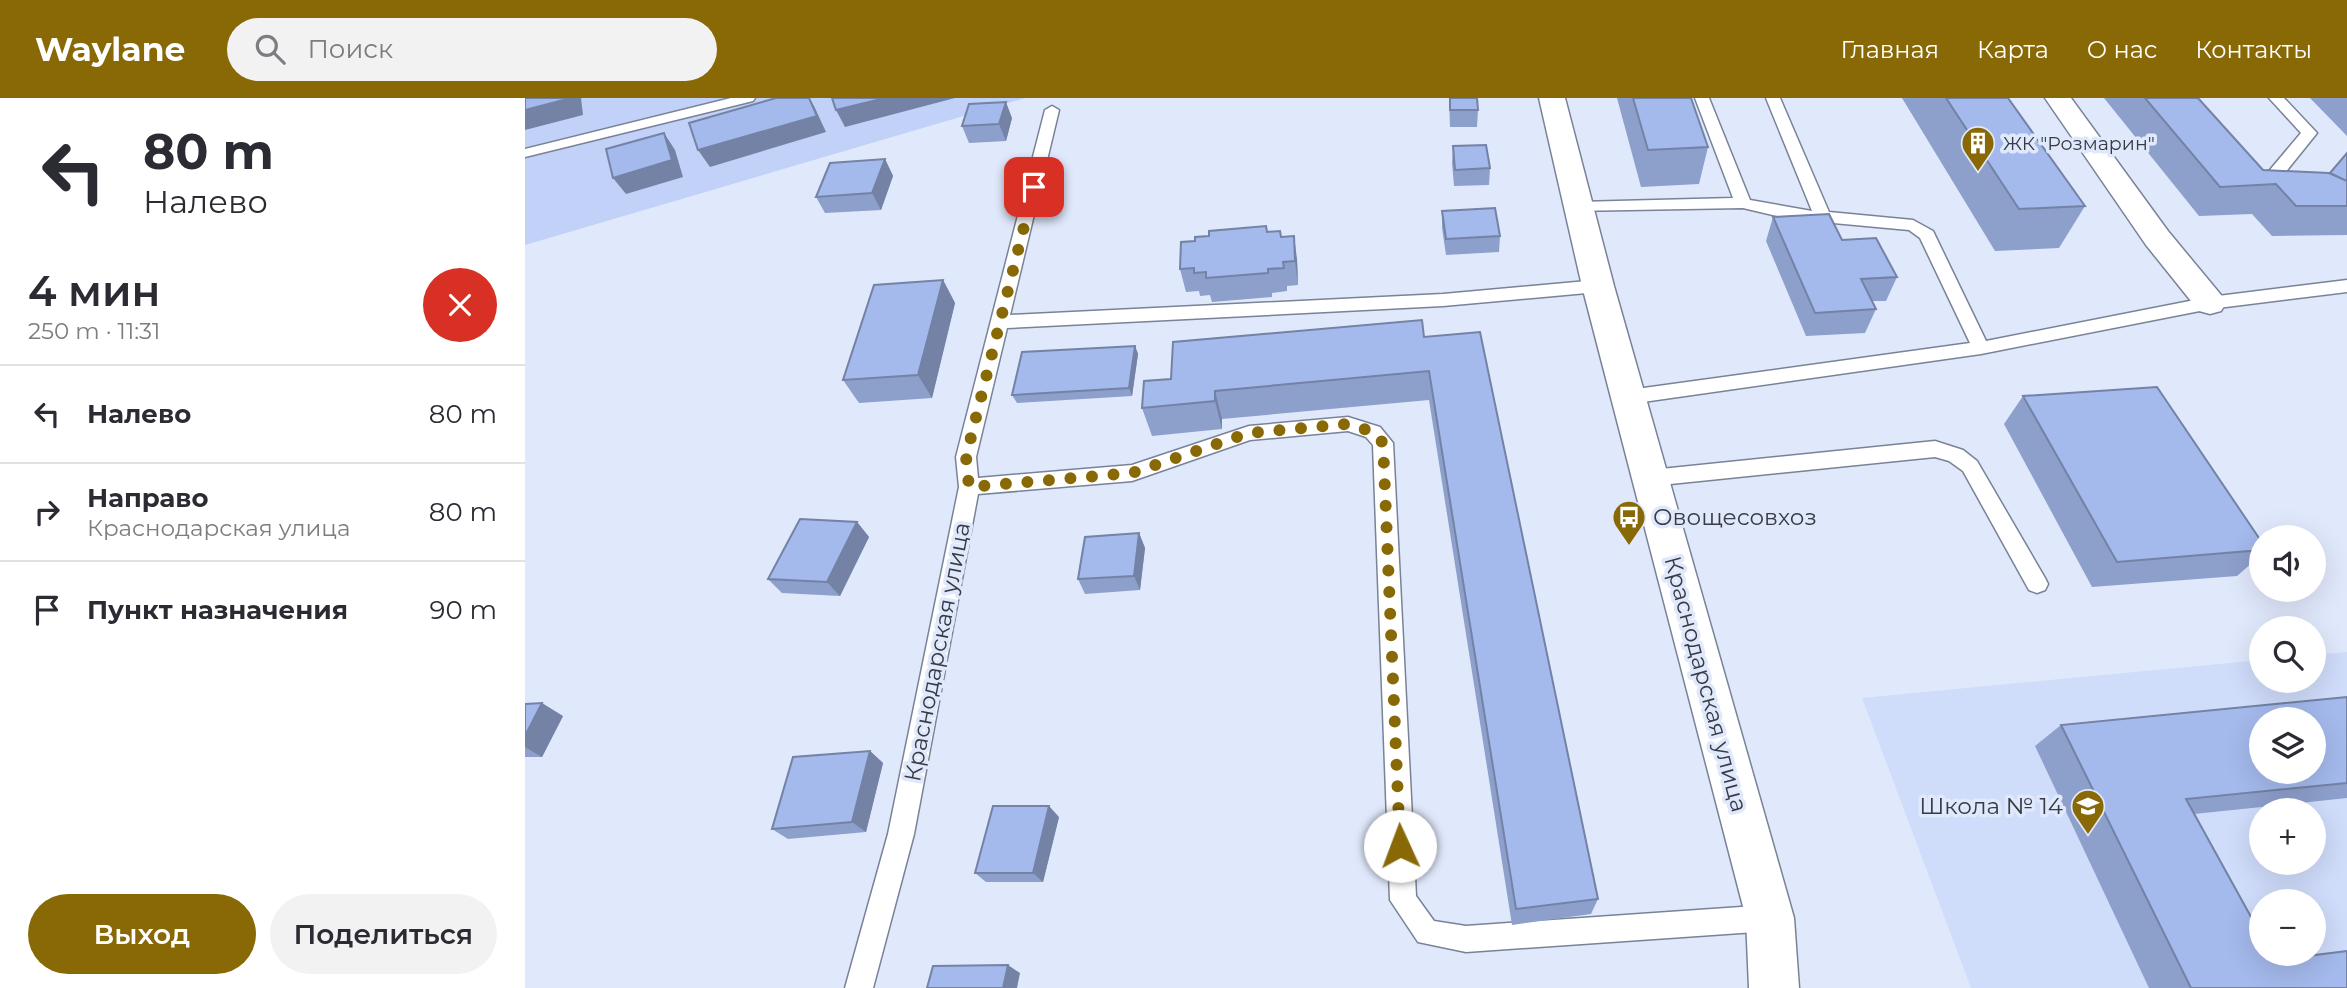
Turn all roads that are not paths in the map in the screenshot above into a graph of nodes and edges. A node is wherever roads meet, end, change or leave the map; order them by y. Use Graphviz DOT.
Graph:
graph roads {
  1 [pos="748,98"];
  2 [pos="1552,98"];
  3 [pos="1702,98"];
  4 [pos="1773,98"];
  5 [pos="2058,98"];
  6 [pos="2276,98"];
  7 [pos="1052,110"];
  8 [pos="529,153"];
  9 [pos="2234,172"];
  10 [pos="1743,203"];
  11 [pos="1578,207"];
  12 [pos="1823,218"];
  13 [pos="1598,286"];
  14 [pos="2347,286"];
  15 [pos="2210,303"];
  16 [pos="998,322"];
  17 [pos="1980,348"];
  18 [pos="1629,397"];
  19 [pos="1651,478"];
  20 [pos="969,487"];
  21 [pos="2037,584"];
  22 [pos="1770,918"];
  23 [pos="859,988"];
  24 [pos="1774,988"];
  1 -- 8 [label="lane"];
  2 -- 11 [label="main road, Краснодарская улица"];
  3 -- 10 [label="lane"];
  4 -- 12 [label="lane"];
  5 -- 15 [label="main road"];
  6 -- 9 [label="lane"];
  7 -- 16 [label="lane, Краснодарская улица"];
  10 -- 11 [label="lane"];
  10 -- 12 [label="lane"];
  11 -- 13 [label="main road, Краснодарская улица"];
  12 -- 17 [label="lane"];
  13 -- 16 [label="lane"];
  13 -- 18 [label="main road, Краснодарская улица"];
  14 -- 15 [label="lane"];
  15 -- 17 [label="lane"];
  16 -- 20 [label="lane, Краснодарская улица"];
  17 -- 18 [label="lane"];
  18 -- 19 [label="main road, Краснодарская улица"];
  19 -- 21 [label="lane"];
  19 -- 22 [label="main road, Краснодарская улица"];
  20 -- 22 [label="lane"];
  20 -- 23 [label="lane, Краснодарская улица"];
  22 -- 24 [label="main road, Краснодарская улица"];
}
